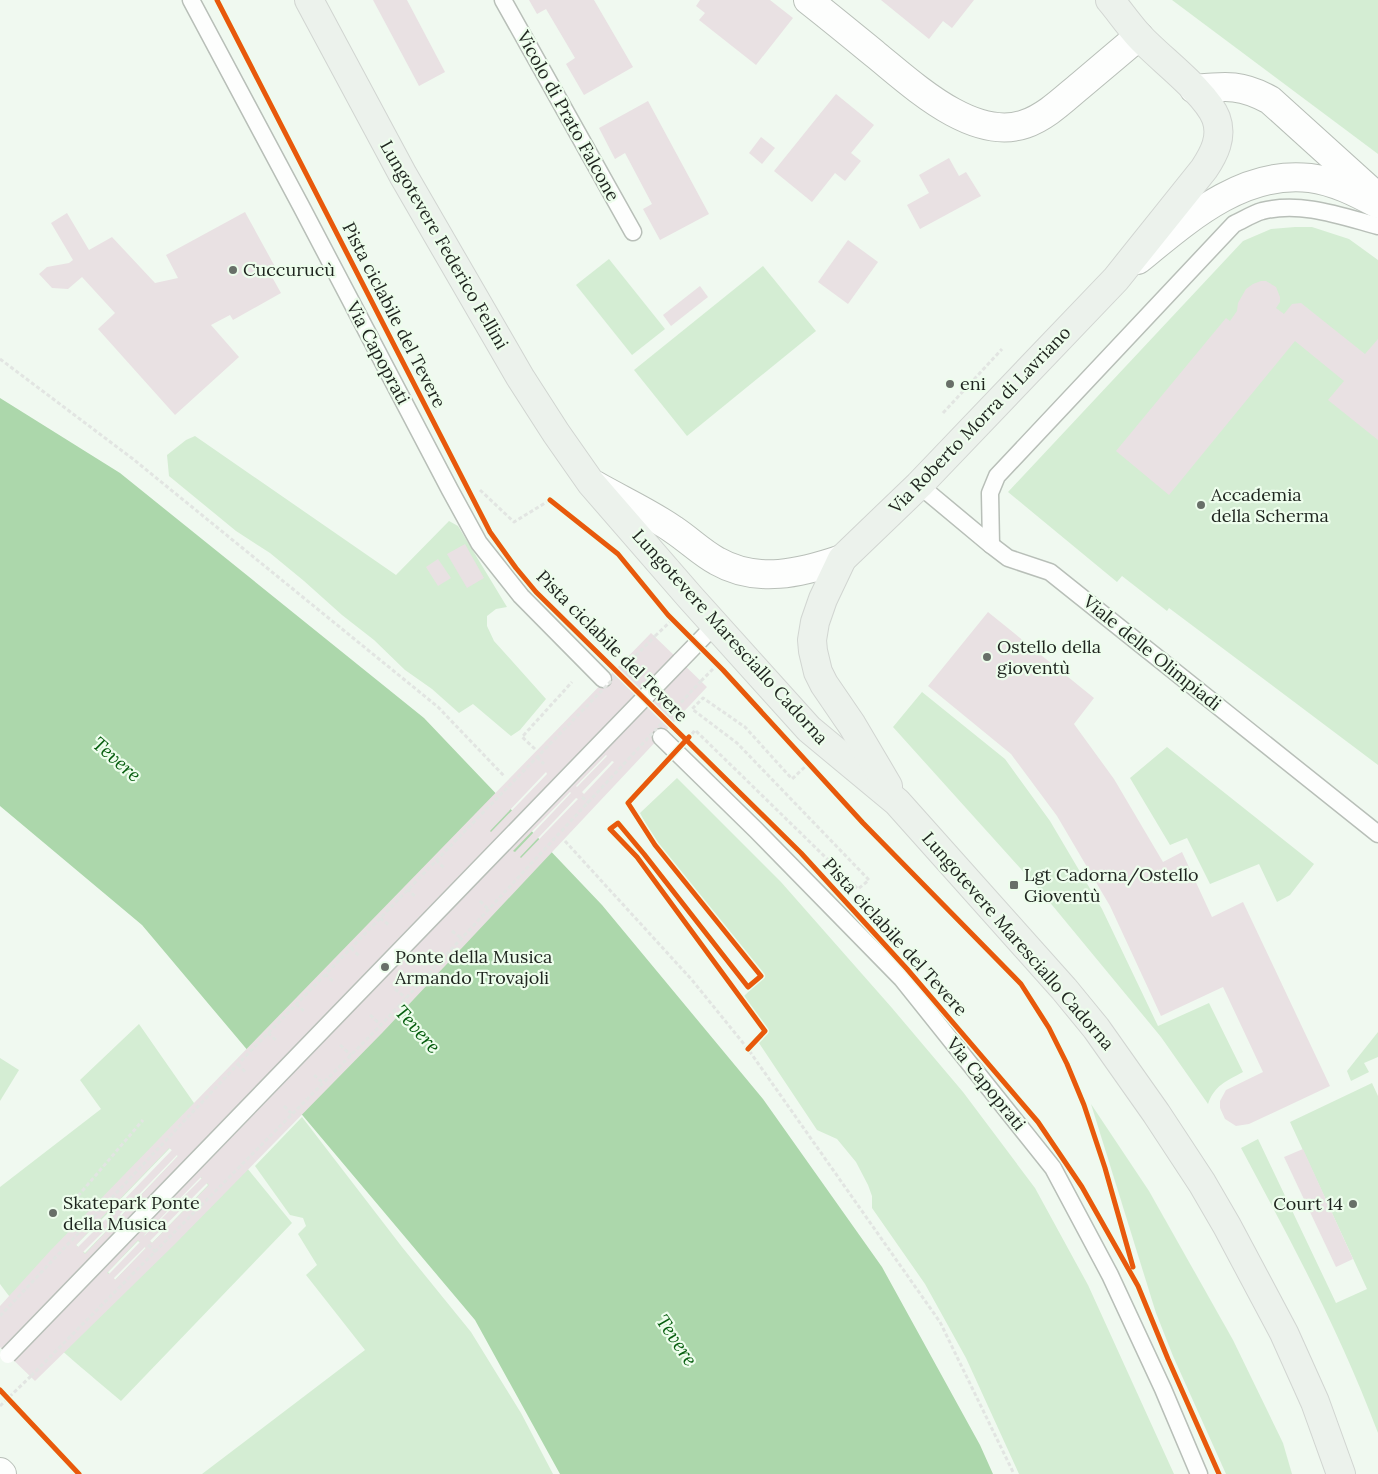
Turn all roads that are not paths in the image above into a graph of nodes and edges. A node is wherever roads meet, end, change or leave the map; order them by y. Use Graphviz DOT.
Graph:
graph roads {
  1 [pos="191,0"];
  2 [pos="309,0"];
  3 [pos="503,0"];
  4 [pos="808,0"];
  5 [pos="1110,0"];
  6 [pos="1139,36"];
  7 [pos="1194,89"];
  8 [pos="1378,197"];
  9 [pos="1378,204"];
  10 [pos="1378,226"];
  11 [pos="632,232"];
  12 [pos="1116,279"];
  13 [pos="591,483"];
  14 [pos="919,485"];
  15 [pos="991,545"];
  16 [pos="842,559"];
  17 [pos="707,635"];
  18 [pos="608,674"];
  19 [pos="661,737"];
  20 [pos="898,802"];
  21 [pos="1378,834"];
  22 [pos="4,1359"];
  23 [pos="1199,1474"];
  24 [pos="1341,1474"];
  1 -- 18 [label="lane, Via Capoprati"];
  2 -- 13 [label="main road, Lungotevere Federico Fellini"];
  3 -- 11 [label="lane, Vicolo di Prato Falcone"];
  4 -- 6 [label="street"];
  5 -- 6 [label="main road, Via Roberto Morra di Lavriano"];
  6 -- 7 [label="main road, Via Roberto Morra di Lavriano"];
  7 -- 8 [label="street"];
  7 -- 12 [label="main road, Via Roberto Morra di Lavriano"];
  9 -- 12 [label="street, Via Roberto Morra di Lavriano"];
  10 -- 15 [label="lane"];
  12 -- 14 [label="main road, Via Roberto Morra di Lavriano"];
  13 -- 16 [label="street, Via Roberto Morra di Lavriano"];
  13 -- 17 [label="main road, Lungotevere Maresciallo Cadorna"];
  14 -- 15 [label="lane, Viale delle Olimpiadi"];
  14 -- 16 [label="main road, Via Roberto Morra di Lavriano"];
  15 -- 21 [label="lane, Viale delle Olimpiadi"];
  16 -- 20 [label="main road, Via Roberto Morra di Lavriano"];
  17 -- 20 [label="main road, Lungotevere Maresciallo Cadorna"];
  17 -- 22 [label="lane, bridge"];
  19 -- 23 [label="lane, Via Capoprati"];
  20 -- 24 [label="main road, Lungotevere Maresciallo Cadorna"];
}
